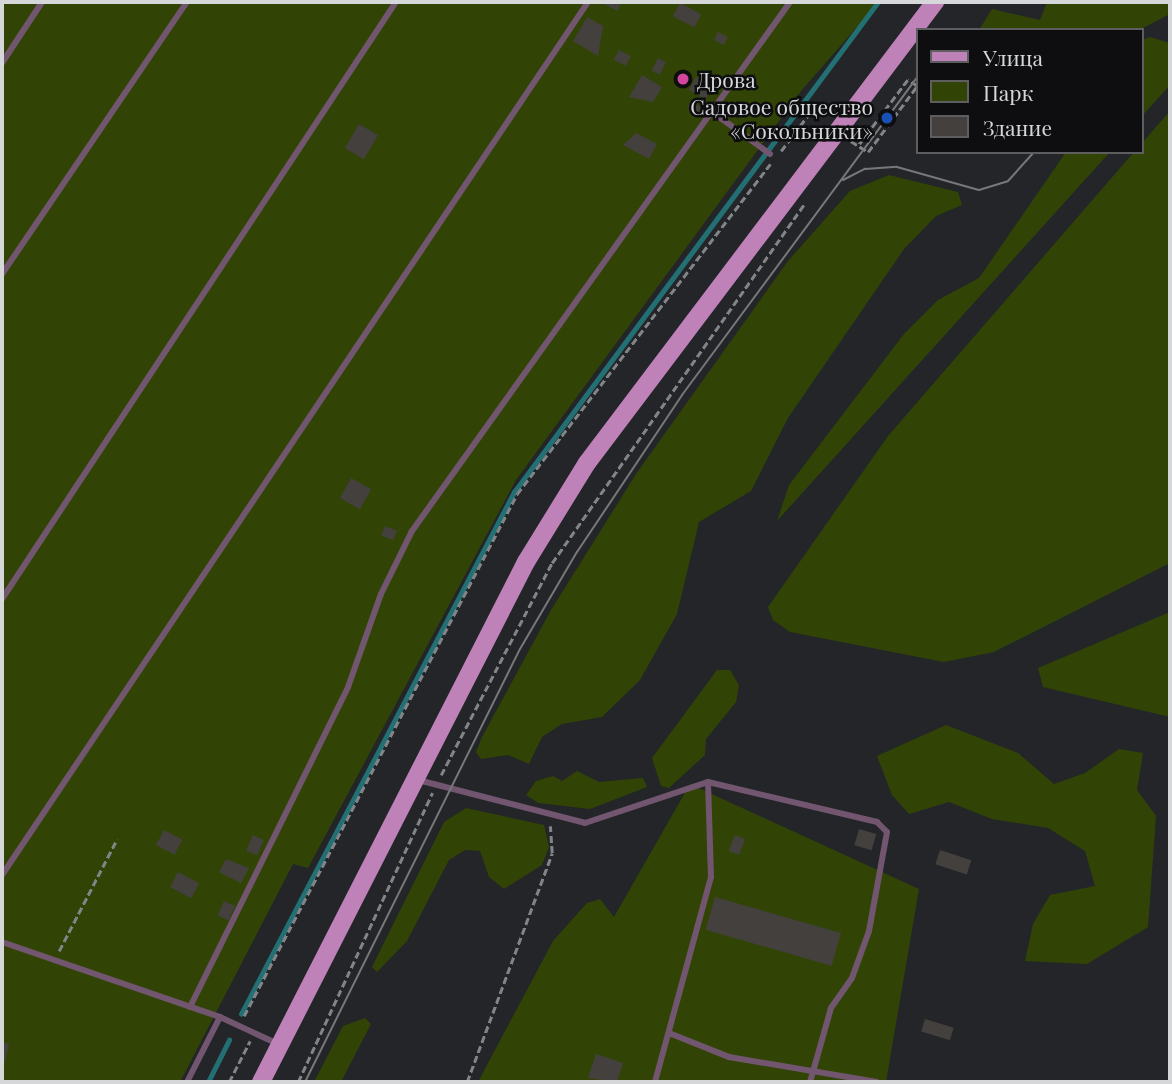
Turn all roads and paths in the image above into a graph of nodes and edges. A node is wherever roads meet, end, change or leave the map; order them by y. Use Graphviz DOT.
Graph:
graph roads {
  1 [pos="42,2"];
  2 [pos="187,2"];
  3 [pos="396,2"];
  4 [pos="588,2"];
  5 [pos="790,2"];
  6 [pos="935,2"];
  7 [pos="2,63"];
  8 [pos="916,85"];
  9 [pos="916,87"];
  10 [pos="812,110"];
  11 [pos="711,111"];
  12 [pos="859,145"];
  13 [pos="844,150"];
  14 [pos="770,154"];
  15 [pos="812,194"];
  16 [pos="2,274"];
  17 [pos="2,599"];
  18 [pos="413,778"];
  19 [pos="708,782"];
  20 [pos="436,786"];
  21 [pos="547,816"];
  22 [pos="117,839"];
  23 [pos="2,875"];
  24 [pos="2,942"];
  25 [pos="54,960"];
  26 [pos="190,1007"];
  27 [pos="220,1017"];
  28 [pos="240,1025"];
  29 [pos="255,1032"];
  30 [pos="669,1033"];
  31 [pos="279,1045"];
  32 [pos="812,1072"];
  33 [pos="187,1082"];
  34 [pos="229,1082"];
  35 [pos="261,1082"];
  36 [pos="298,1082"];
  37 [pos="467,1082"];
  38 [pos="655,1082"];
  39 [pos="810,1082"];
  40 [pos="877,1082"];
  1 -- 7 [label="lane"];
  2 -- 16 [label="lane"];
  3 -- 17 [label="lane"];
  4 -- 23 [label="lane"];
  5 -- 11 [label="lane"];
  6 -- 18 [label="main road"];
  8 -- 12 [label="path"];
  9 -- 12 [label="path"];
  10 -- 28 [label="path"];
  11 -- 14 [label="lane"];
  11 -- 26 [label="lane"];
  12 -- 13 [label="path"];
  15 -- 20 [label="path"];
  18 -- 20 [label="lane"];
  18 -- 31 [label="main road"];
  19 -- 21 [label="lane"];
  19 -- 30 [label="lane"];
  19 -- 32 [label="lane"];
  20 -- 21 [label="lane"];
  20 -- 36 [label="path"];
  21 -- 37 [label="path"];
  22 -- 25 [label="path"];
  24 -- 25 [label="lane"];
  25 -- 26 [label="lane"];
  26 -- 27 [label="lane"];
  27 -- 28 [label="lane"];
  27 -- 33 [label="lane"];
  28 -- 29 [label="lane"];
  29 -- 31 [label="lane"];
  29 -- 34 [label="path"];
  30 -- 32 [label="lane"];
  30 -- 38 [label="lane"];
  31 -- 35 [label="main road"];
  32 -- 39 [label="lane"];
  32 -- 40 [label="lane"];
}
